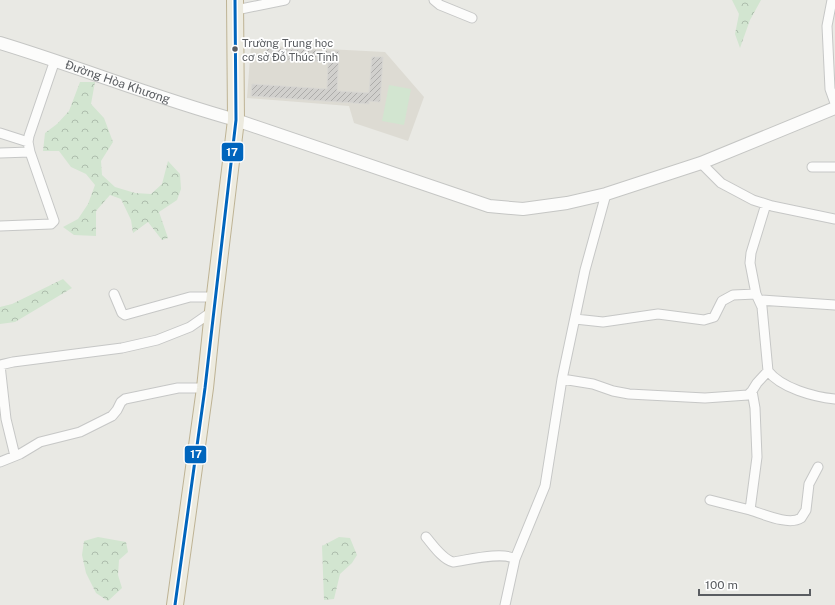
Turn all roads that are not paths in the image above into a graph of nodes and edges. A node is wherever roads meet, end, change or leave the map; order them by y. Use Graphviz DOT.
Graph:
graph roads {
  1 [pos="285,0"];
  2 [pos="434,0"];
  3 [pos="832,0"];
  4 [pos="236,5"];
  5 [pos="472,18"];
  6 [pos="0,43"];
  7 [pos="55,60"];
  8 [pos="835,103"];
  9 [pos="835,108"];
  10 [pos="236,120"];
  11 [pos="0,133"];
  12 [pos="28,142"];
  13 [pos="30,152"];
  14 [pos="0,153"];
  15 [pos="701,163"];
  16 [pos="812,167"];
  17 [pos="835,167"];
  18 [pos="606,194"];
  19 [pos="766,204"];
  20 [pos="835,219"];
  21 [pos="0,226"];
  22 [pos="114,294"];
  23 [pos="758,297"];
  24 [pos="213,304"];
  25 [pos="835,305"];
  26 [pos="575,319"];
  27 [pos="0,365"];
  28 [pos="768,371"];
  29 [pos="562,379"];
  30 [pos="205,388"];
  31 [pos="752,391"];
  32 [pos="835,399"];
  33 [pos="15,456"];
  34 [pos="0,462"];
  35 [pos="818,467"];
  36 [pos="710,500"];
  37 [pos="750,510"];
  38 [pos="426,537"];
  39 [pos="515,559"];
  40 [pos="175,605"];
  41 [pos="504,605"];
  1 -- 4 [label="street"];
  2 -- 5 [label="street"];
  3 -- 8 [label="street"];
  4 -- 10 [label="highway"];
  6 -- 7 [label="street, Đường Hòa Khương"];
  7 -- 10 [label="street, Đường Hòa Khương"];
  7 -- 12 [label="street"];
  9 -- 15 [label="street, Đường Hòa Khương"];
  10 -- 18 [label="street, Đường Hòa Khương"];
  10 -- 24 [label="highway"];
  11 -- 12 [label="street"];
  12 -- 13 [label="street"];
  13 -- 14 [label="street"];
  13 -- 21 [label="street"];
  15 -- 18 [label="street, Đường Hòa Khương"];
  15 -- 19 [label="street"];
  16 -- 17 [label="street"];
  18 -- 26 [label="street"];
  19 -- 20 [label="street"];
  19 -- 23 [label="street"];
  22 -- 24 [label="street"];
  23 -- 25 [label="street"];
  23 -- 26 [label="street"];
  23 -- 28 [label="street"];
  24 -- 27 [label="street"];
  24 -- 30 [label="highway"];
  26 -- 29 [label="street"];
  27 -- 33 [label="street"];
  28 -- 31 [label="street"];
  28 -- 32 [label="street"];
  29 -- 31 [label="street"];
  29 -- 39 [label="street"];
  30 -- 33 [label="street"];
  30 -- 40 [label="highway"];
  31 -- 37 [label="street"];
  33 -- 34 [label="street"];
  35 -- 37 [label="street"];
  36 -- 37 [label="street"];
  38 -- 39 [label="street"];
  39 -- 41 [label="street"];
}
